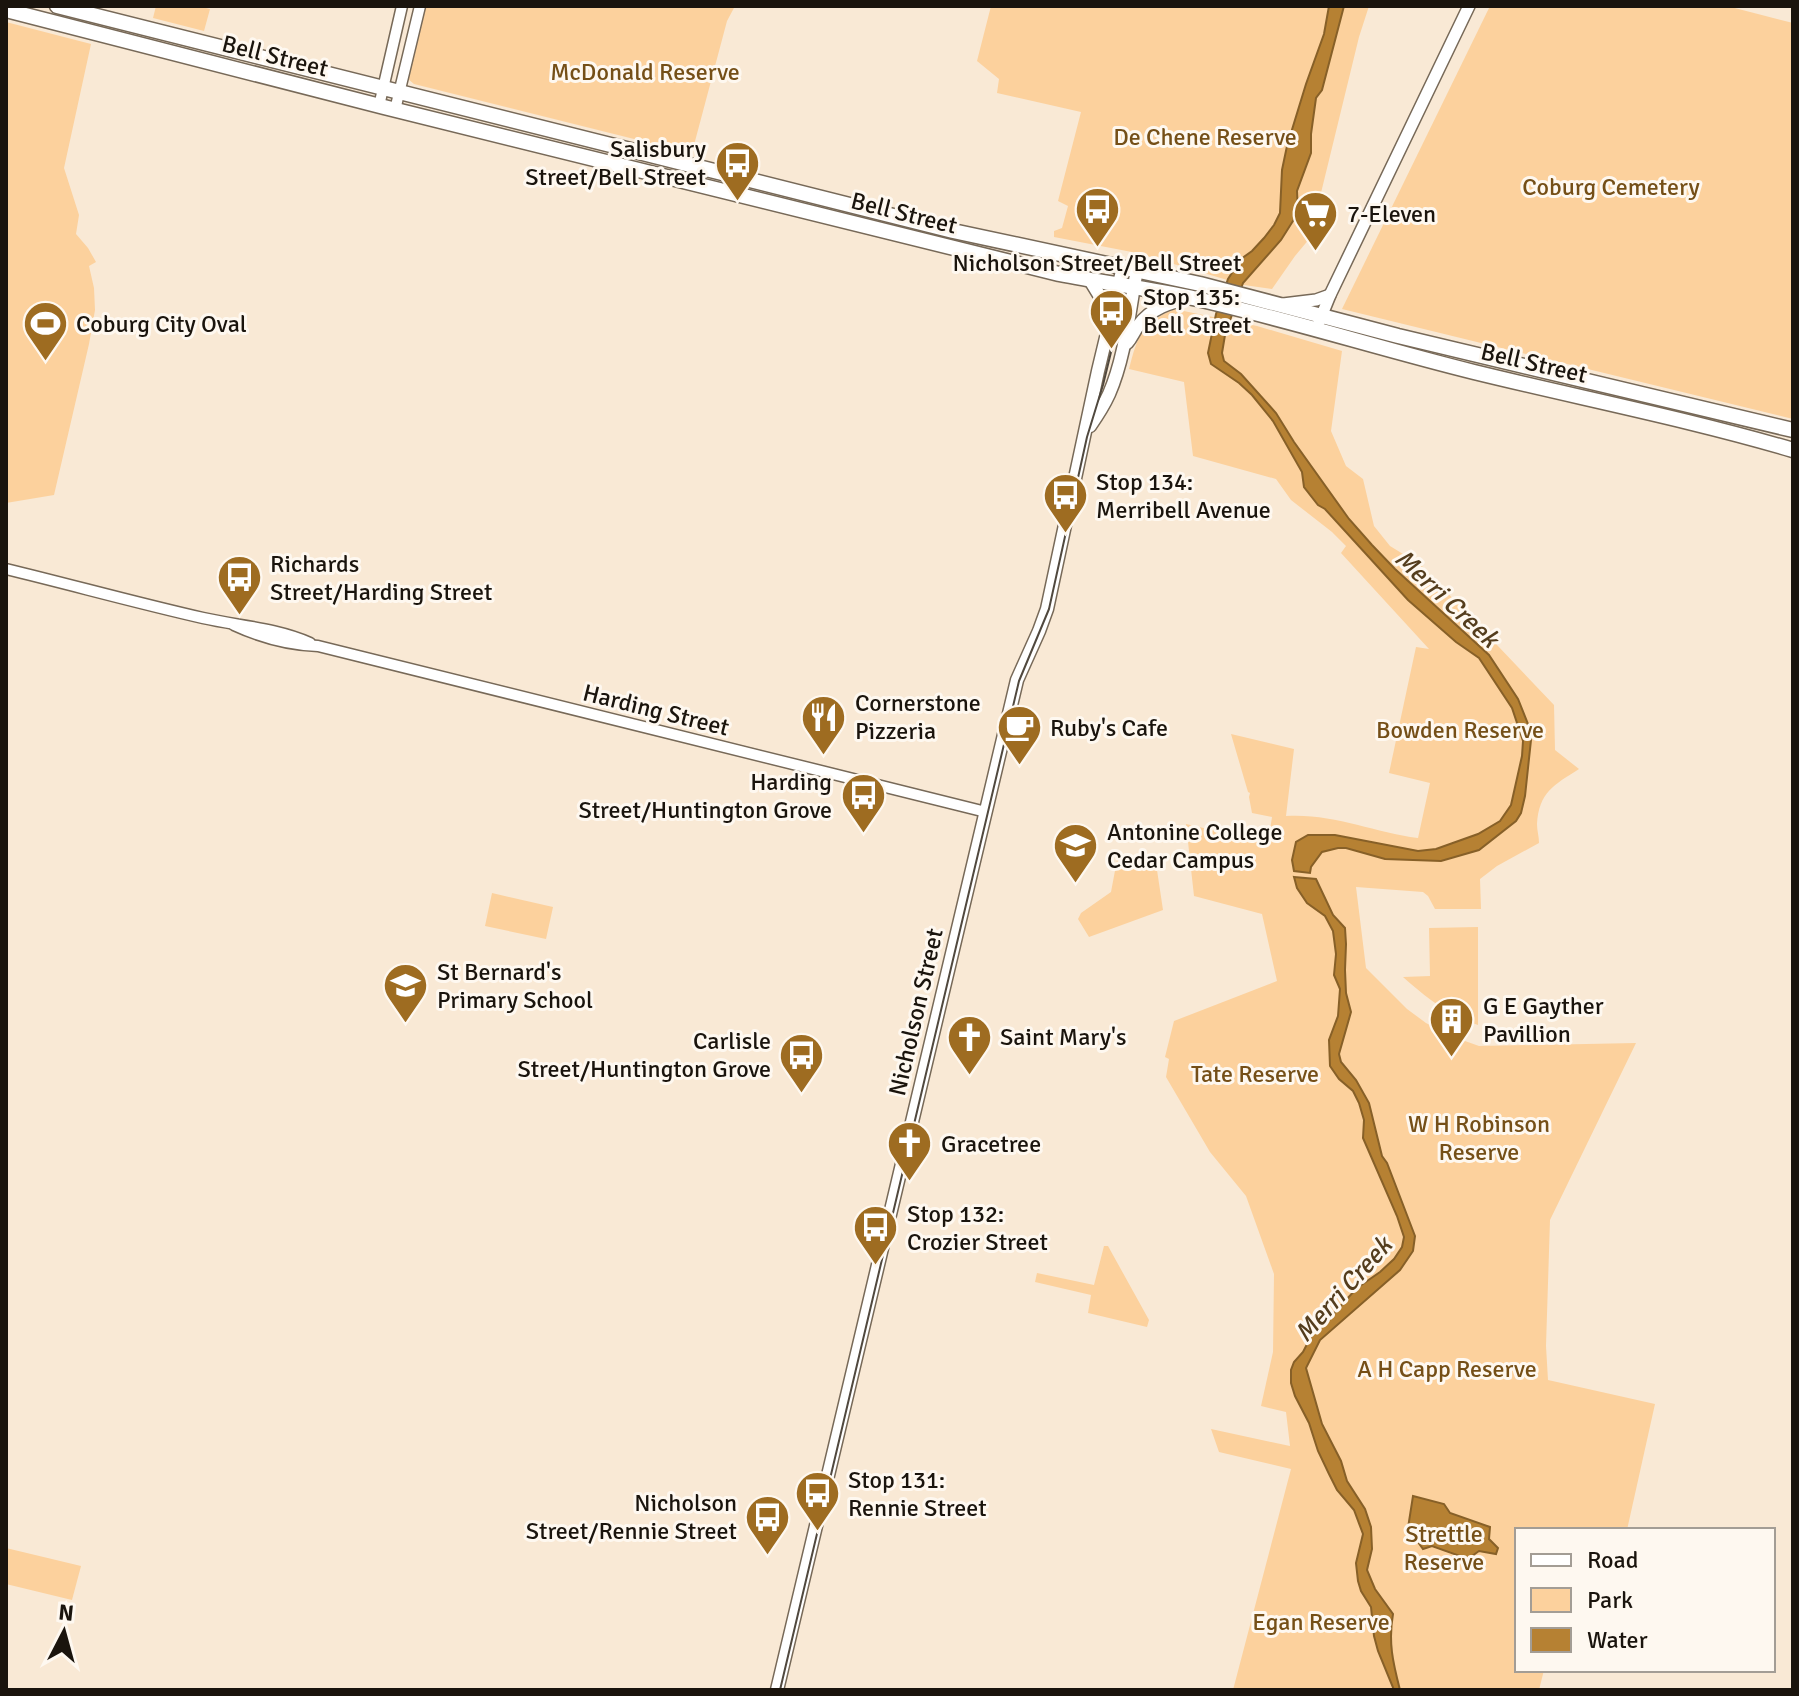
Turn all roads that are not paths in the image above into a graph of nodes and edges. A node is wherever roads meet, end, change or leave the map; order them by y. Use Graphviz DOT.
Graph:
graph roads {
  1 [pos="57,6"];
  2 [pos="402,6"];
  3 [pos="420,6"];
  4 [pos="1469,6"];
  5 [pos="6,10"];
  6 [pos="383,87"];
  7 [pos="399,91"];
  8 [pos="379,106"];
  9 [pos="395,110"];
  10 [pos="1062,255"];
  11 [pos="1130,268"];
  12 [pos="1059,274"];
  13 [pos="1090,280"];
  14 [pos="1126,286"];
  15 [pos="1197,294"];
  16 [pos="1330,295"];
  17 [pos="1244,303"];
  18 [pos="1280,304"];
  19 [pos="1319,323"];
  20 [pos="1107,330"];
  21 [pos="1122,348"];
  22 [pos="1793,430"];
  23 [pos="1084,440"];
  24 [pos="1793,450"];
  25 [pos="6,569"];
  26 [pos="986,812"];
  27 [pos="777,1690"];
  1 -- 6 [label="highway, Bell Street"];
  2 -- 6 [label="street"];
  3 -- 7 [label="street"];
  4 -- 16 [label="main road"];
  5 -- 8 [label="highway, Bell Street"];
  6 -- 7 [label="highway, Bell Street"];
  6 -- 8 [label="street"];
  7 -- 9 [label="street"];
  7 -- 10 [label="highway, Bell Street"];
  8 -- 9 [label="highway, Bell Street"];
  9 -- 12 [label="highway, Bell Street"];
  10 -- 11 [label="highway, Bell Street"];
  10 -- 12 [label="highway"];
  11 -- 14 [label="main road, Nicholson Street"];
  11 -- 15 [label="highway, Bell Street"];
  12 -- 13 [label="highway, Bell Street"];
  13 -- 14 [label="highway, Bell Street"];
  13 -- 20 [label="main road"];
  14 -- 15 [label="highway, Bell Street"];
  14 -- 20 [label="main road, Nicholson Street"];
  14 -- 21 [label="main road, Nicholson Street"];
  15 -- 17 [label="highway, Bell Street"];
  15 -- 21 [label="main road"];
  16 -- 18 [label="main road"];
  16 -- 19 [label="main road"];
  17 -- 18 [label="highway, Bell Street"];
  17 -- 19 [label="highway, Bell Street"];
  18 -- 19 [label="highway, Bell Street"];
  19 -- 22 [label="highway, Bell Street"];
  19 -- 24 [label="highway, Bell Street"];
  20 -- 23 [label="main road, Nicholson Street"];
  21 -- 23 [label="main road, Nicholson Street"];
  23 -- 26 [label="main road, Nicholson Street"];
  25 -- 26 [label="street, Harding Street"];
  26 -- 27 [label="main road, Nicholson Street"];
}
